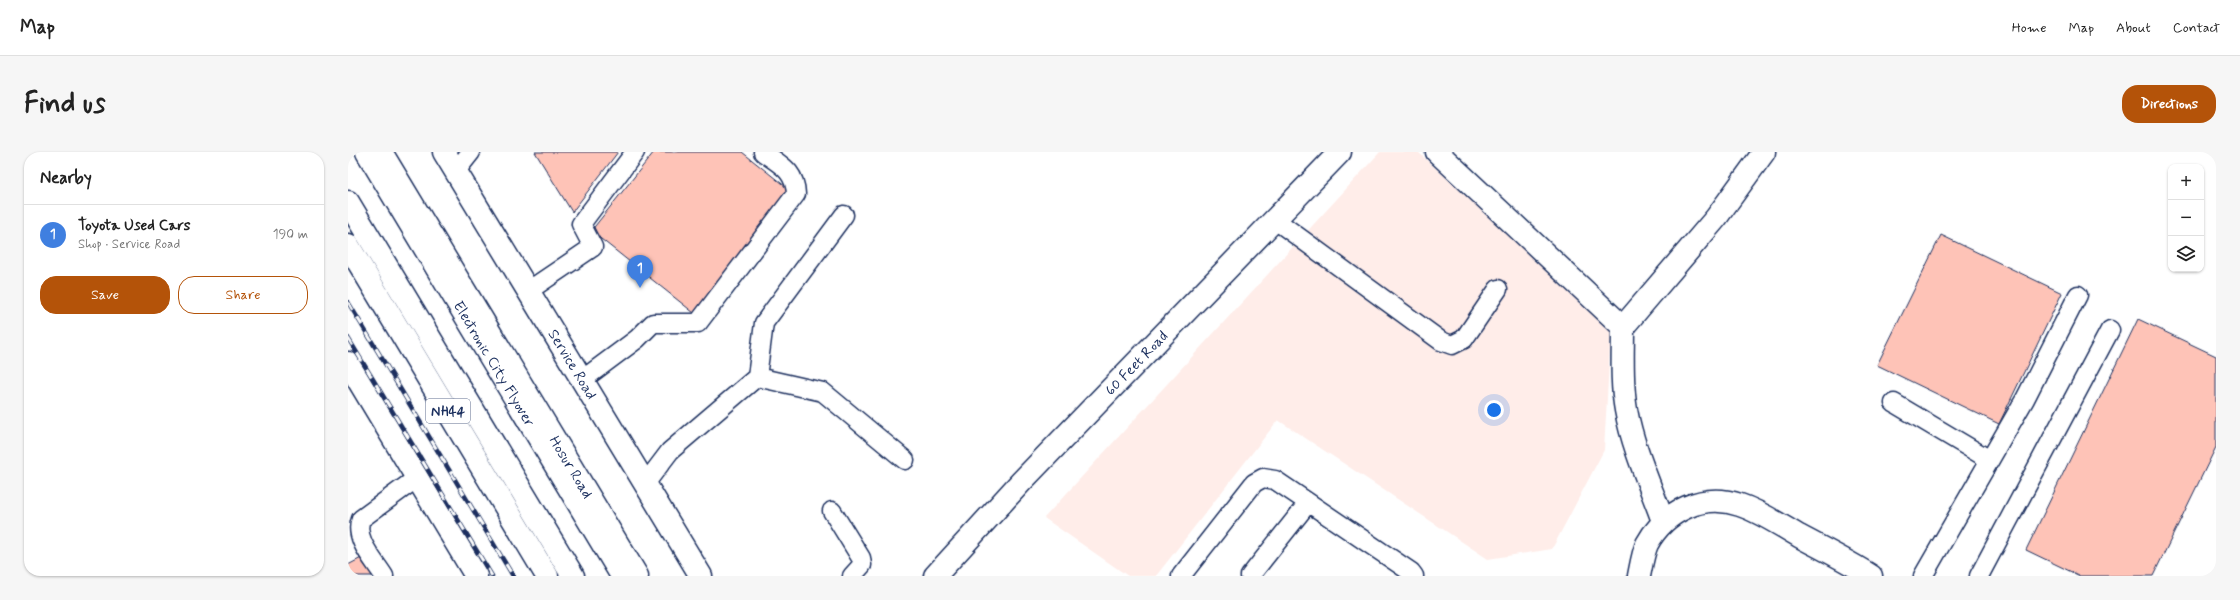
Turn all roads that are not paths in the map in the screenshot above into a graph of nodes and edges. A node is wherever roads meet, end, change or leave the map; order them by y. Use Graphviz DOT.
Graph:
graph roads {
  1 [pos="444,152"];
  2 [pos="471,152"];
  3 [pos="635,152"];
  4 [pos="763,152"];
  5 [pos="1340,152"];
  6 [pos="1437,152"];
  7 [pos="1764,152"];
  8 [pos="375,155"];
  9 [pos="456,171"];
  10 [pos="348,202"];
  11 [pos="844,215"];
  12 [pos="1274,219"];
  13 [pos="348,245"];
  14 [pos="1498,289"];
  15 [pos="528,291"];
  16 [pos="2078,295"];
  17 [pos="1623,327"];
  18 [pos="2110,330"];
  19 [pos="348,363"];
  20 [pos="757,377"];
  21 [pos="582,380"];
  22 [pos="1894,404"];
  23 [pos="905,460"];
  24 [pos="1990,460"];
  25 [pos="417,478"];
  26 [pos="645,484"];
  27 [pos="1308,503"];
  28 [pos="832,511"];
  29 [pos="1663,521"];
  30 [pos="384,576"];
  31 [pos="476,576"];
  32 [pos="547,576"];
  33 [pos="573,576"];
  34 [pos="622,576"];
  35 [pos="637,576"];
  36 [pos="701,576"];
  37 [pos="852,576"];
  38 [pos="935,576"];
  39 [pos="1181,576"];
  40 [pos="1250,576"];
  41 [pos="1414,576"];
  42 [pos="1639,576"];
  43 [pos="1871,576"];
  44 [pos="1922,576"];
  45 [pos="1979,576"];
  1 -- 9 [label="main road, Service Road"];
  2 -- 9 [label="lane"];
  3 -- 15 [label="lane"];
  4 -- 21 [label="lane"];
  5 -- 12 [label="main road, 60 Feet Road"];
  6 -- 17 [label="main road"];
  7 -- 17 [label="main road"];
  8 -- 34 [label="main road, Electronic City Flyover"];
  8 -- 35 [label="main road, Hosur Road"];
  9 -- 15 [label="main road, Service Road"];
  10 -- 33 [label="main road"];
  11 -- 20 [label="lane"];
  12 -- 14 [label="lane"];
  12 -- 38 [label="main road, 60 Feet Road"];
  13 -- 32 [label="main road, NH44"];
  15 -- 21 [label="main road, Service Road"];
  16 -- 24 [label="lane"];
  17 -- 29 [label="main road"];
  18 -- 45 [label="lane"];
  19 -- 25 [label="main road"];
  20 -- 23 [label="lane"];
  20 -- 26 [label="lane"];
  21 -- 26 [label="main road, Service Road"];
  22 -- 24 [label="lane"];
  24 -- 44 [label="lane"];
  25 -- 30 [label="lane"];
  25 -- 31 [label="main road"];
  26 -- 36 [label="main road, Service Road"];
  27 -- 39 [label="lane"];
  27 -- 40 [label="lane"];
  27 -- 41 [label="lane"];
  28 -- 37 [label="lane"];
  29 -- 42 [label="main road"];
  29 -- 43 [label="main road"];
}
